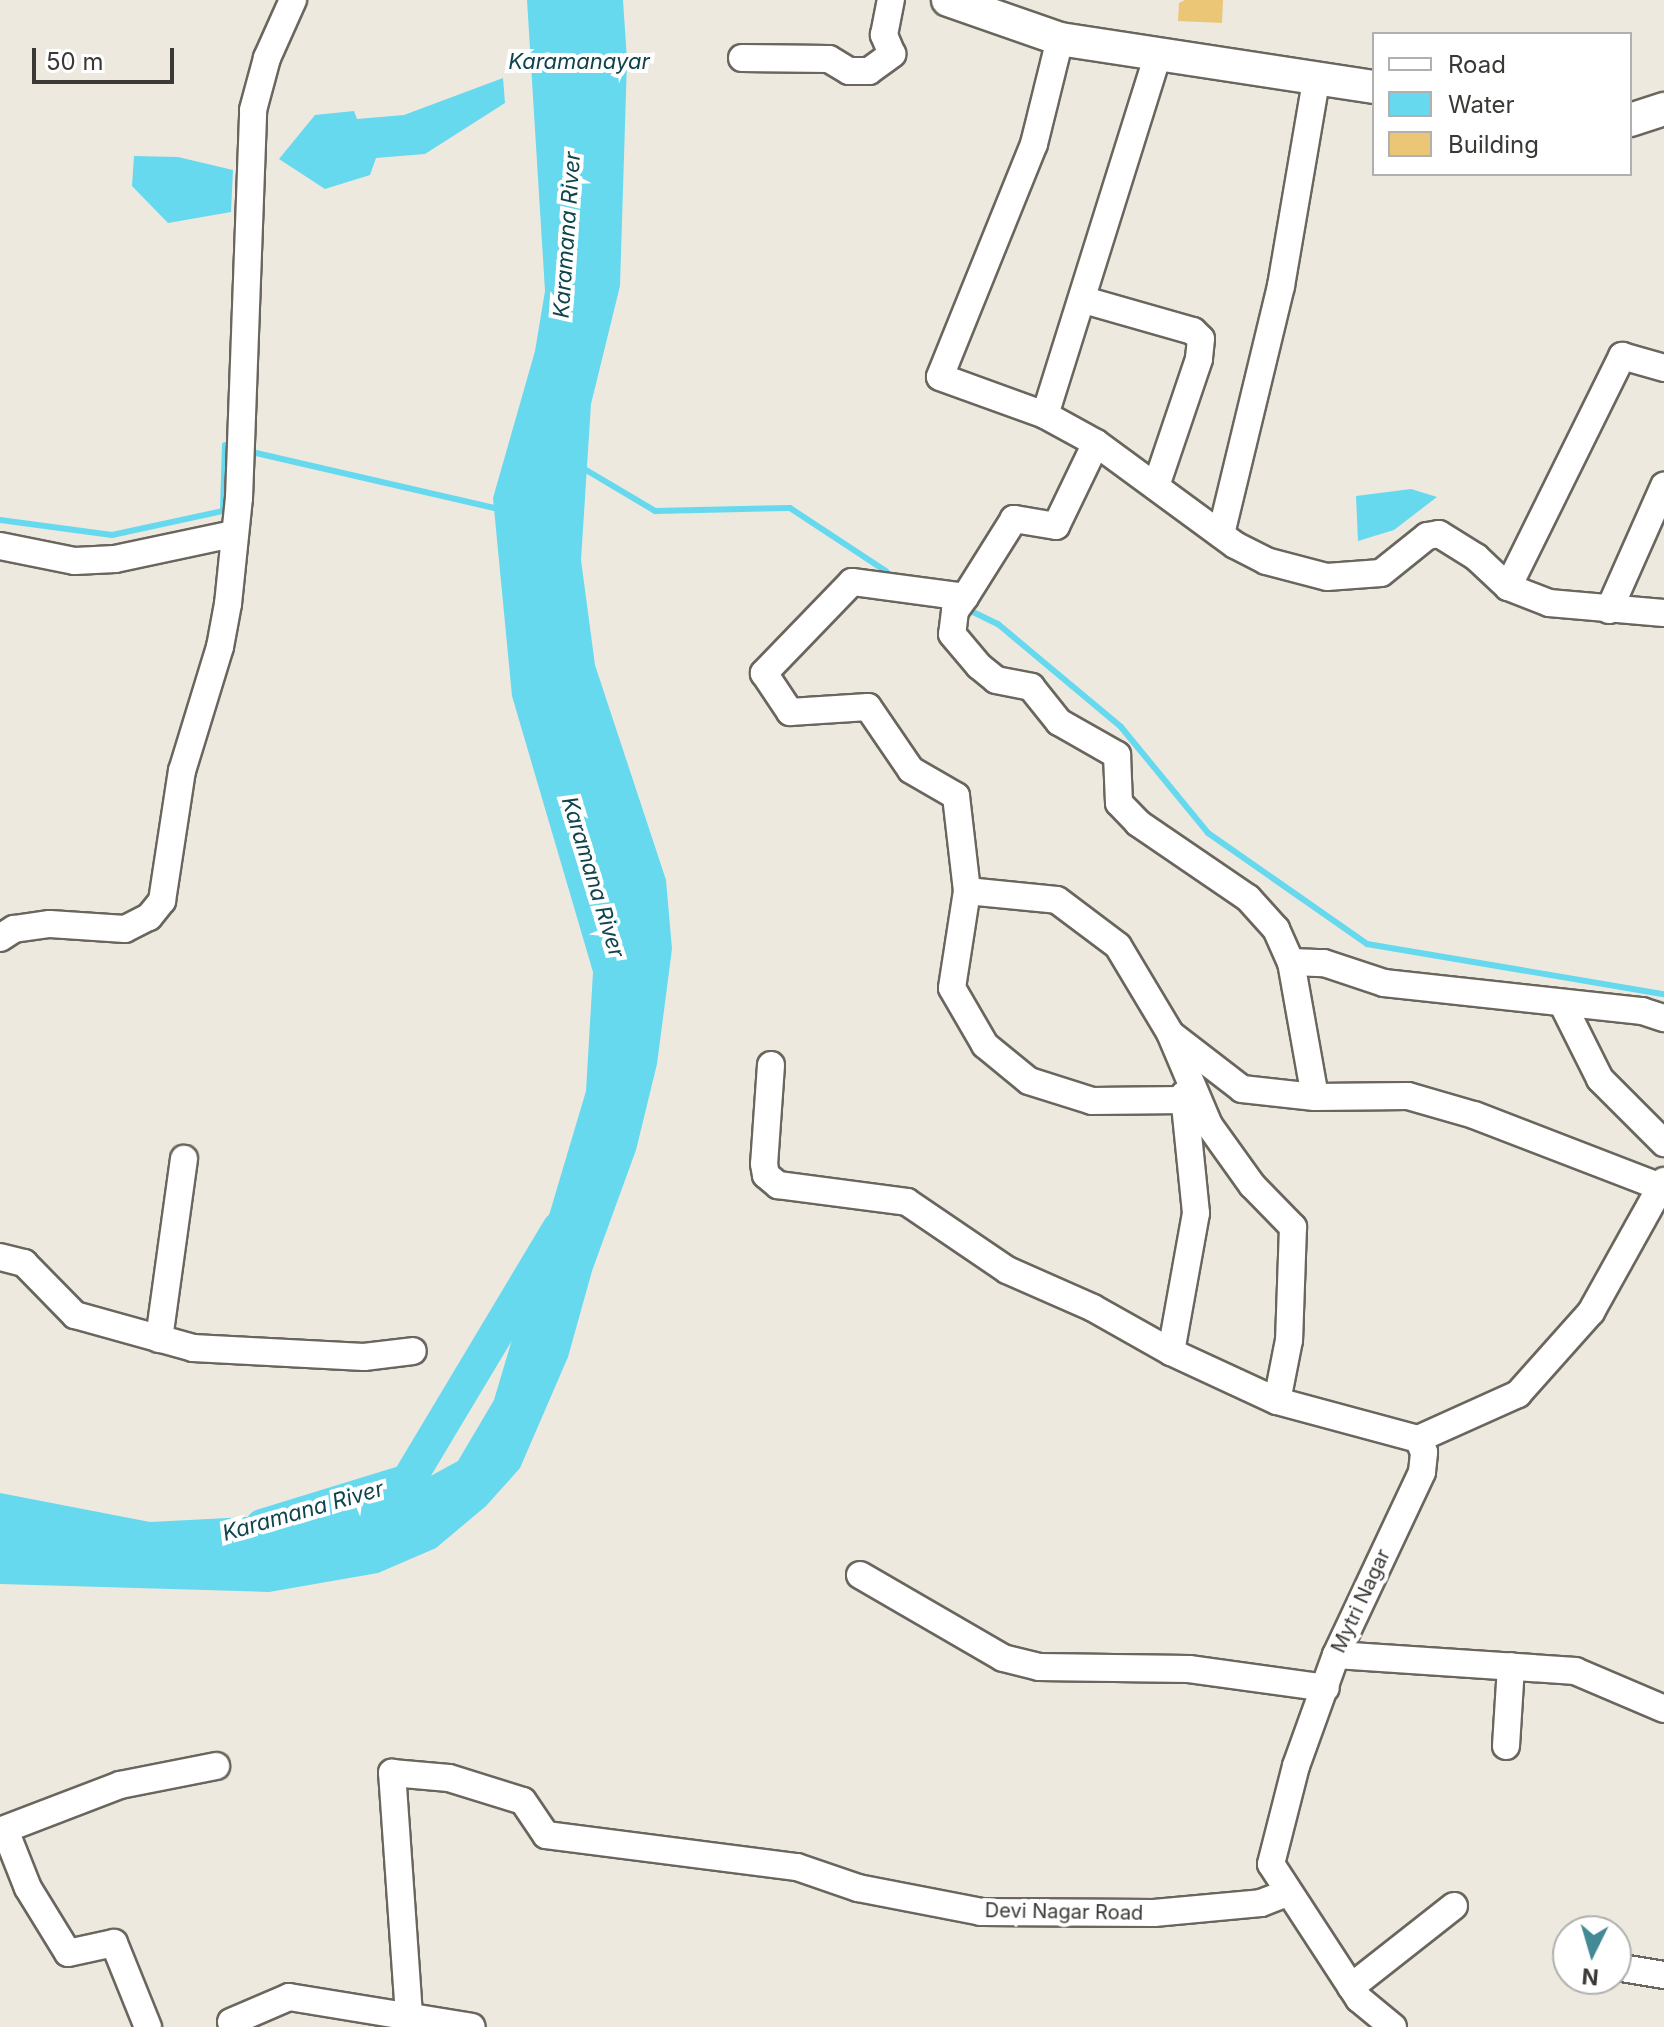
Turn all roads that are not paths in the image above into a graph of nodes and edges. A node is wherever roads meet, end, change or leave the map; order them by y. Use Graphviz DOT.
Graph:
graph roads {
  1 [pos="293,0"];
  2 [pos="891,0"];
  3 [pos="948,0"];
  4 [pos="1060,39"];
  5 [pos="1158,55"];
  6 [pos="742,58"];
  7 [pos="1317,76"];
  8 [pos="1372,87"];
  9 [pos="1664,109"];
  10 [pos="1632,119"];
  11 [pos="1084,300"];
  12 [pos="1664,368"];
  13 [pos="1045,415"];
  14 [pos="1096,443"];
  15 [pos="1157,483"];
  16 [pos="1664,486"];
  17 [pos="233,534"];
  18 [pos="1221,534"];
  19 [pos="0,546"];
  20 [pos="1508,587"];
  21 [pos="965,597"];
  22 [pos="1609,610"];
  23 [pos="1664,613"];
  24 [pos="967,891"];
  25 [pos="0,938"];
  26 [pos="1291,962"];
  27 [pos="1562,1003"];
  28 [pos="1664,1018"];
  29 [pos="1170,1033"];
  30 [pos="771,1065"];
  31 [pos="1315,1097"];
  32 [pos="1185,1100"];
  33 [pos="1664,1143"];
  34 [pos="184,1159"];
  35 [pos="1661,1183"];
  36 [pos="0,1257"];
  37 [pos="159,1339"];
  38 [pos="413,1351"];
  39 [pos="1171,1352"];
  40 [pos="1277,1401"];
  41 [pos="1418,1439"];
  42 [pos="860,1575"];
  43 [pos="1336,1655"];
  44 [pos="1511,1666"];
  45 [pos="1326,1688"];
  46 [pos="1664,1709"];
  47 [pos="1506,1746"];
  48 [pos="216,1766"];
  49 [pos="2,1831"];
  50 [pos="1287,1893"];
  51 [pos="1454,1906"];
  52 [pos="1632,1970"];
  53 [pos="1664,1975"];
  54 [pos="1351,1987"];
  55 [pos="409,2015"];
  56 [pos="229,2025"];
  57 [pos="148,2027"];
  58 [pos="472,2027"];
  59 [pos="1393,2027"];
  1 -- 17 [label="street"];
  2 -- 6 [label="street"];
  3 -- 4 [label="main road"];
  4 -- 5 [label="main road"];
  4 -- 13 [label="street"];
  5 -- 7 [label="main road"];
  5 -- 11 [label="street"];
  7 -- 8 [label="main road"];
  7 -- 18 [label="street"];
  9 -- 10 [label="main road"];
  11 -- 13 [label="street"];
  11 -- 15 [label="street"];
  12 -- 20 [label="street"];
  13 -- 14 [label="street"];
  14 -- 15 [label="street"];
  14 -- 21 [label="street"];
  15 -- 18 [label="street"];
  16 -- 22 [label="street"];
  17 -- 19 [label="street"];
  17 -- 25 [label="street"];
  18 -- 20 [label="street"];
  20 -- 22 [label="street"];
  21 -- 24 [label="street"];
  21 -- 26 [label="street"];
  22 -- 23 [label="street"];
  24 -- 29 [label="street"];
  24 -- 32 [label="street"];
  26 -- 27 [label="street"];
  26 -- 31 [label="street"];
  27 -- 28 [label="street"];
  27 -- 33 [label="street"];
  29 -- 31 [label="street"];
  29 -- 32 [label="street"];
  29 -- 40 [label="street"];
  30 -- 39 [label="street"];
  31 -- 35 [label="street"];
  32 -- 39 [label="street"];
  34 -- 37 [label="street"];
  35 -- 41 [label="street"];
  36 -- 37 [label="street"];
  37 -- 38 [label="street"];
  39 -- 40 [label="street"];
  40 -- 41 [label="street"];
  41 -- 43 [label="street, Mytri Nagar"];
  42 -- 45 [label="street"];
  43 -- 44 [label="street"];
  43 -- 45 [label="street, Mytri Nagar"];
  44 -- 46 [label="street"];
  44 -- 47 [label="street"];
  45 -- 50 [label="street, Mytri Nagar"];
  48 -- 49 [label="street"];
  49 -- 57 [label="street"];
  50 -- 54 [label="street, Mytri Nagar"];
  50 -- 55 [label="street, Devi Nagar Road"];
  51 -- 54 [label="street"];
  52 -- 53 [label="street"];
  54 -- 59 [label="street, Mytri Nagar"];
  55 -- 56 [label="street"];
  55 -- 58 [label="street"];
}
